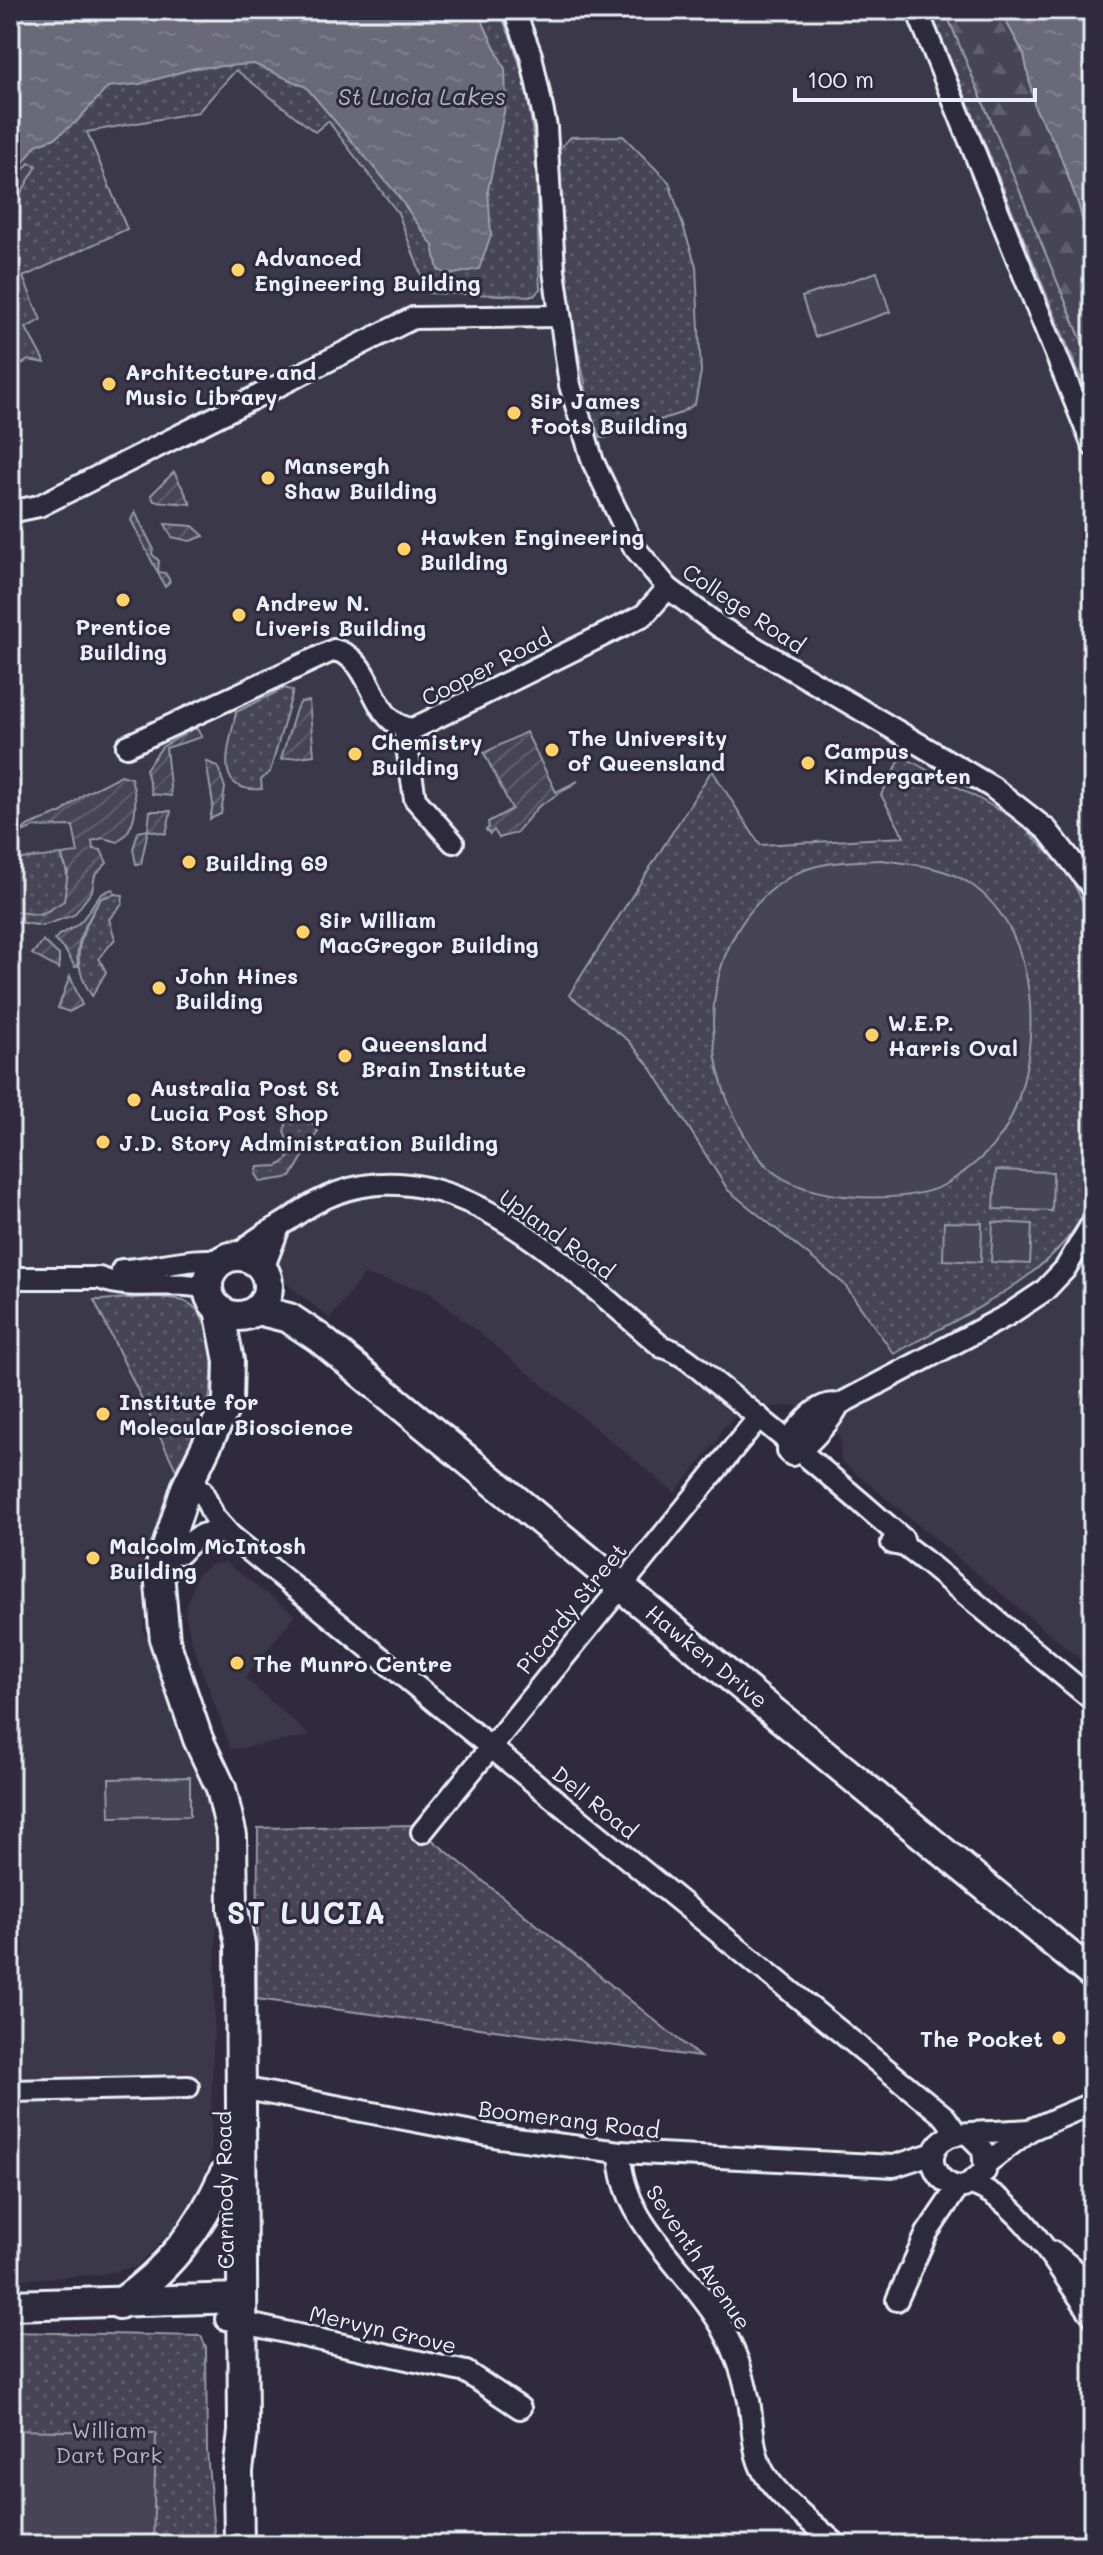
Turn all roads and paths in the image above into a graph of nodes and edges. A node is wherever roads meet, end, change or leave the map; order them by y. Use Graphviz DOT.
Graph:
graph roads {
  1 [pos="514,10"];
  2 [pos="917,10"];
  3 [pos="560,316"];
  4 [pos="1093,446"];
  5 [pos="10,512"];
  6 [pos="668,588"];
  7 [pos="404,728"];
  8 [pos="127,746"];
  9 [pos="453,842"];
  10 [pos="1091,890"];
  11 [pos="1093,1222"];
  12 [pos="10,1278"];
  13 [pos="99,1278"];
  14 [pos="241,1287"];
  15 [pos="221,1415"];
  16 [pos="755,1422"];
  17 [pos="793,1450"];
  18 [pos="202,1491"];
  19 [pos="230,1535"];
  20 [pos="180,1553"];
  21 [pos="621,1585"];
  22 [pos="160,1594"];
  23 [pos="1093,1700"];
  24 [pos="489,1746"];
  25 [pos="422,1832"];
  26 [pos="233,1909"];
  27 [pos="1093,1975"];
  28 [pos="188,2087"];
  29 [pos="241,2088"];
  30 [pos="10,2091"];
  31 [pos="1093,2103"];
  32 [pos="1030,2130"];
  33 [pos="950,2141"];
  34 [pos="620,2152"];
  35 [pos="987,2164"];
  36 [pos="894,2166"];
  37 [pos="224,2175"];
  38 [pos="938,2177"];
  39 [pos="964,2186"];
  40 [pos="1024,2223"];
  41 [pos="927,2233"];
  42 [pos="1043,2246"];
  43 [pos="1093,2285"];
  44 [pos="897,2300"];
  45 [pos="119,2304"];
  46 [pos="10,2305"];
  47 [pos="233,2309"];
  48 [pos="1093,2316"];
  49 [pos="520,2408"];
  50 [pos="239,2545"];
  51 [pos="837,2545"];
  1 -- 3 [label="street, College Road"];
  2 -- 4 [label="street"];
  3 -- 5 [label="street"];
  3 -- 6 [label="street, College Road"];
  6 -- 7 [label="street, Cooper Road"];
  6 -- 10 [label="street, College Road"];
  7 -- 8 [label="street, Cooper Road"];
  7 -- 9 [label="street"];
  11 -- 17 [label="street"];
  12 -- 13 [label="street"];
  13 -- 14 [label="street"];
  13 -- 14 [label="street"];
  14 -- 15 [label="main road, Carmody Road"];
  14 -- 16 [label="street, Upland Road"];
  14 -- 21 [label="main road, Hawken Drive"];
  15 -- 18 [label="main road, Carmody Road"];
  15 -- 22 [label="main road, Carmody Road"];
  16 -- 17 [label="street, Upland Road"];
  16 -- 21 [label="street, Picardy Street"];
  17 -- 23 [label="street, Upland Road"];
  18 -- 19 [label="street, Dell Road"];
  18 -- 20 [label="main road, Carmody Road"];
  19 -- 20 [label="street"];
  19 -- 24 [label="street, Dell Road"];
  20 -- 22 [label="main road, Carmody Road"];
  21 -- 24 [label="street, Picardy Street"];
  21 -- 27 [label="main road, Hawken Drive"];
  22 -- 26 [label="main road, Carmody Road"];
  24 -- 25 [label="street, Picardy Street"];
  24 -- 33 [label="street, Dell Road"];
  26 -- 29 [label="main road, Carmody Road"];
  26 -- 37 [label="main road, Carmody Road"];
  28 -- 30 [label="street"];
  29 -- 34 [label="street, Boomerang Road"];
  29 -- 47 [label="main road, Carmody Road"];
  31 -- 32 [label="street, Boomerang Road"];
  32 -- 33 [label="street, Boomerang Road"];
  32 -- 35 [label="street, Boomerang Road"];
  33 -- 35 [label="street"];
  33 -- 36 [label="street, Boomerang Road"];
  33 -- 38 [label="street"];
  34 -- 36 [label="street, Boomerang Road"];
  34 -- 51 [label="street, Seventh Avenue"];
  35 -- 39 [label="street, Boomerang Road"];
  35 -- 40 [label="street"];
  36 -- 38 [label="street, Boomerang Road"];
  37 -- 45 [label="main road"];
  37 -- 47 [label="main road, Carmody Road"];
  38 -- 39 [label="street, Boomerang Road"];
  38 -- 41 [label="street"];
  39 -- 40 [label="street"];
  39 -- 41 [label="street"];
  40 -- 42 [label="street"];
  41 -- 44 [label="street"];
  42 -- 43 [label="street"];
  42 -- 48 [label="street"];
  45 -- 46 [label="main road"];
  45 -- 47 [label="main road"];
  47 -- 49 [label="street, Mervyn Grove"];
  47 -- 50 [label="main road, Carmody Road"];
}
